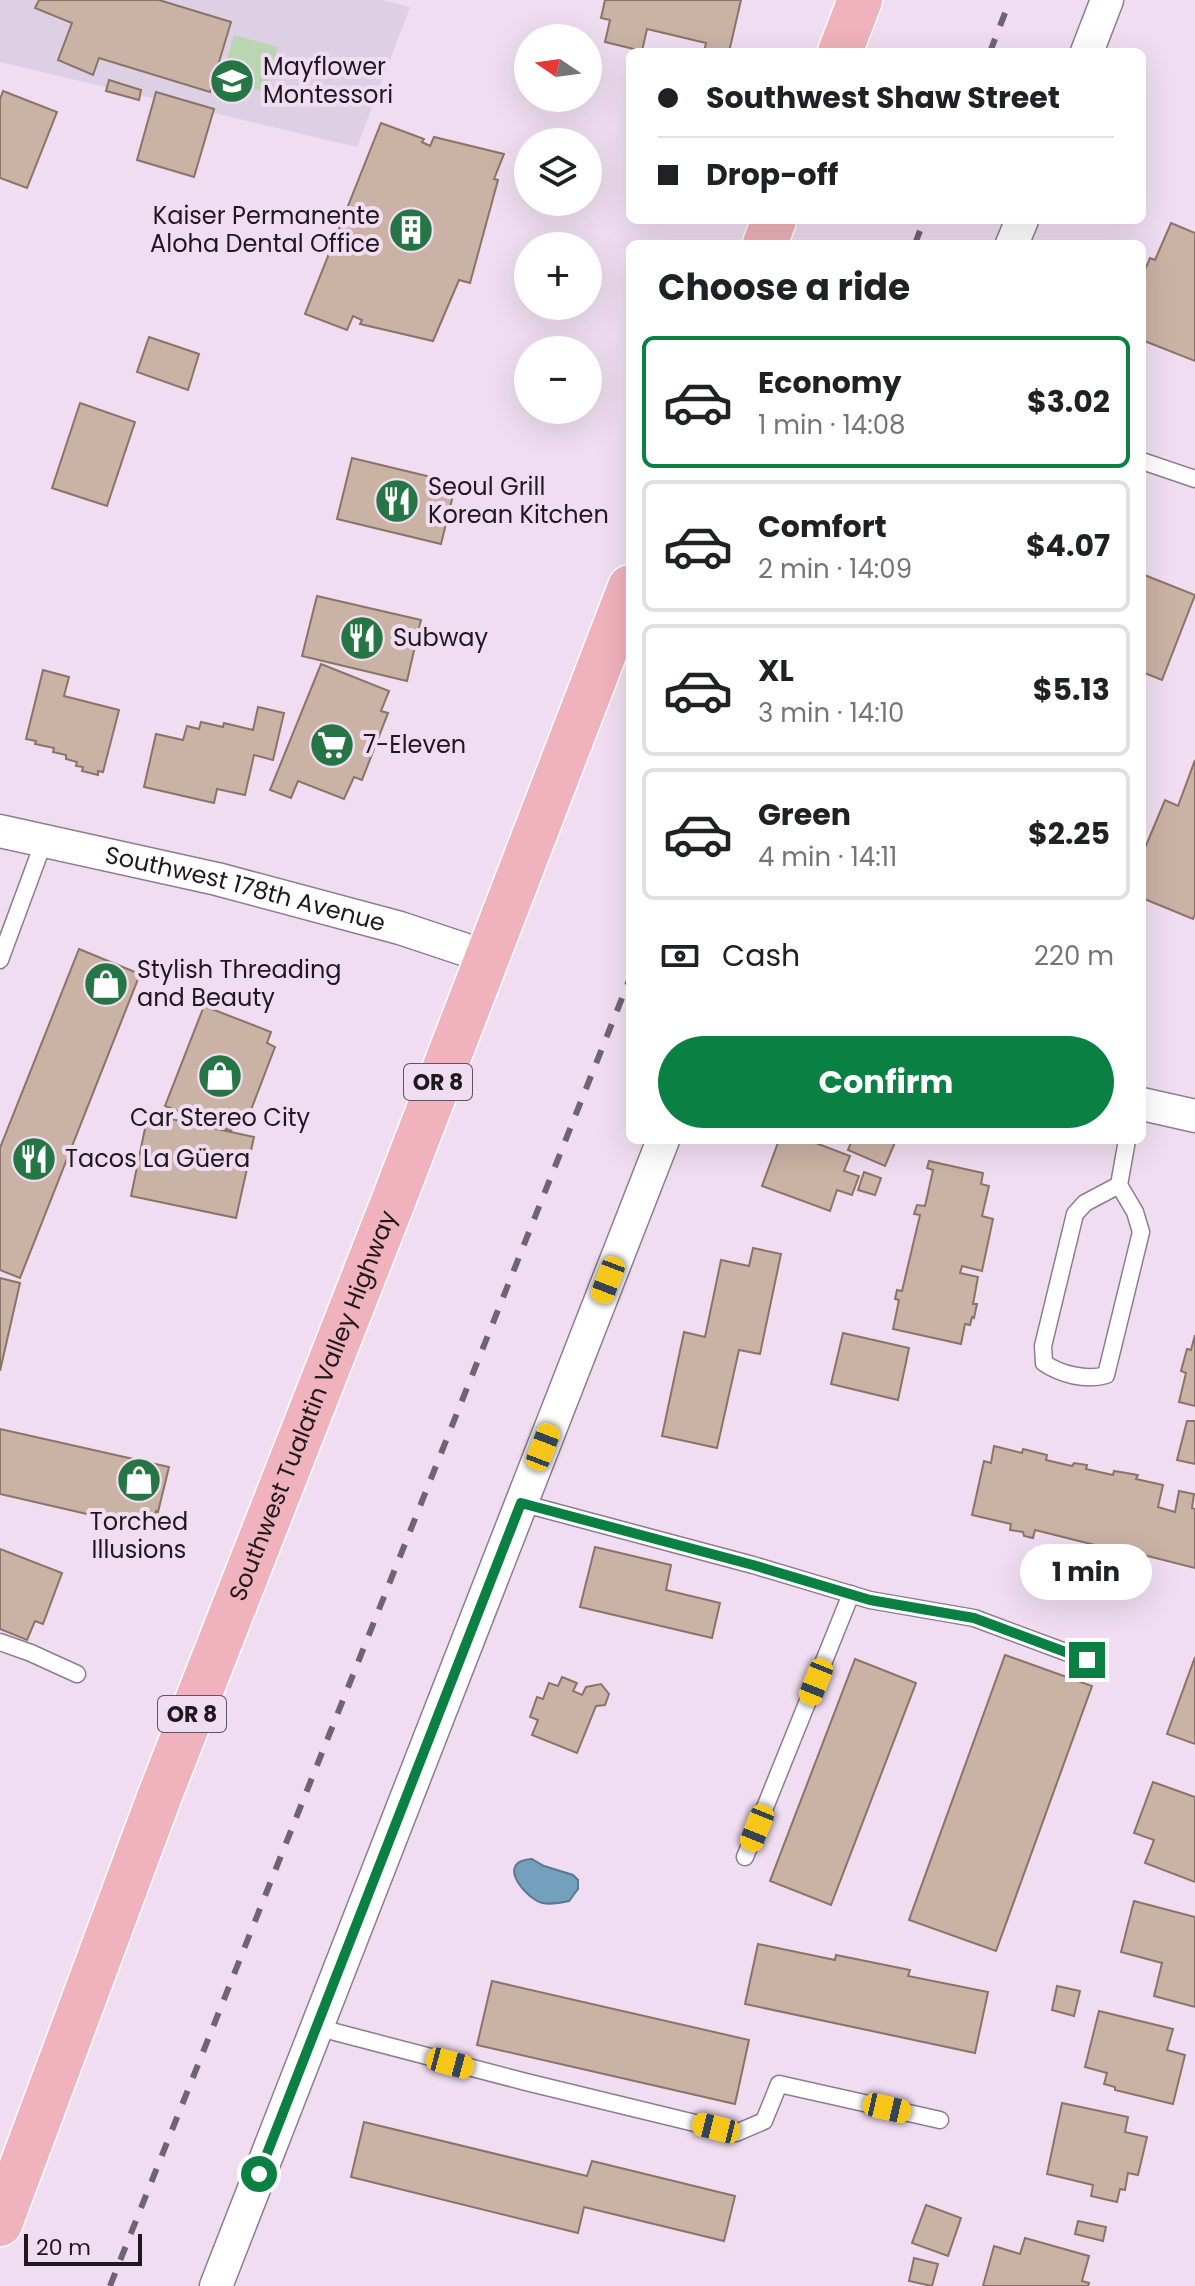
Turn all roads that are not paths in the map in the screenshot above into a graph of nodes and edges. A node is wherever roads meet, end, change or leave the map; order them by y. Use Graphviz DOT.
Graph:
graph roads {
  1 [pos="860,0"];
  2 [pos="1107,0"];
  3 [pos="842,48"];
  4 [pos="1089,48"];
  5 [pos="1146,462"];
  6 [pos="1195,479"];
  7 [pos="626,597"];
  8 [pos="0,831"];
  9 [pos="44,841"];
  10 [pos="487,957"];
  11 [pos="0,960"];
  12 [pos="1146,1105"];
  13 [pos="1195,1116"];
  14 [pos="661,1144"];
  15 [pos="1126,1144"];
  16 [pos="1119,1185"];
  17 [pos="521,1503"];
  18 [pos="851,1594"];
  19 [pos="0,1642"];
  20 [pos="1087,1660"];
  21 [pos="77,1674"];
  22 [pos="745,1857"];
  23 [pos="316,2027"];
  24 [pos="940,2120"];
  25 [pos="0,2224"];
  26 [pos="216,2286"];
  1 -- 3 [label="main road"];
  2 -- 4 [label="street"];
  5 -- 6 [label="lane"];
  7 -- 10 [label="main road, Southwest Tualatin Valley Highway / OR 8"];
  8 -- 9 [label="street, Southwest 178th Avenue"];
  9 -- 10 [label="street, Southwest 178th Avenue"];
  9 -- 11 [label="lane"];
  10 -- 25 [label="main road, Southwest Tualatin Valley Highway / OR 8"];
  12 -- 13 [label="street"];
  14 -- 17 [label="street"];
  15 -- 16 [label="lane"];
  16 -- 16 [label="lane"];
  17 -- 18 [label="lane"];
  17 -- 23 [label="street"];
  18 -- 20 [label="lane"];
  18 -- 22 [label="lane"];
  19 -- 21 [label="lane"];
  23 -- 24 [label="lane"];
  23 -- 26 [label="street"];
}
